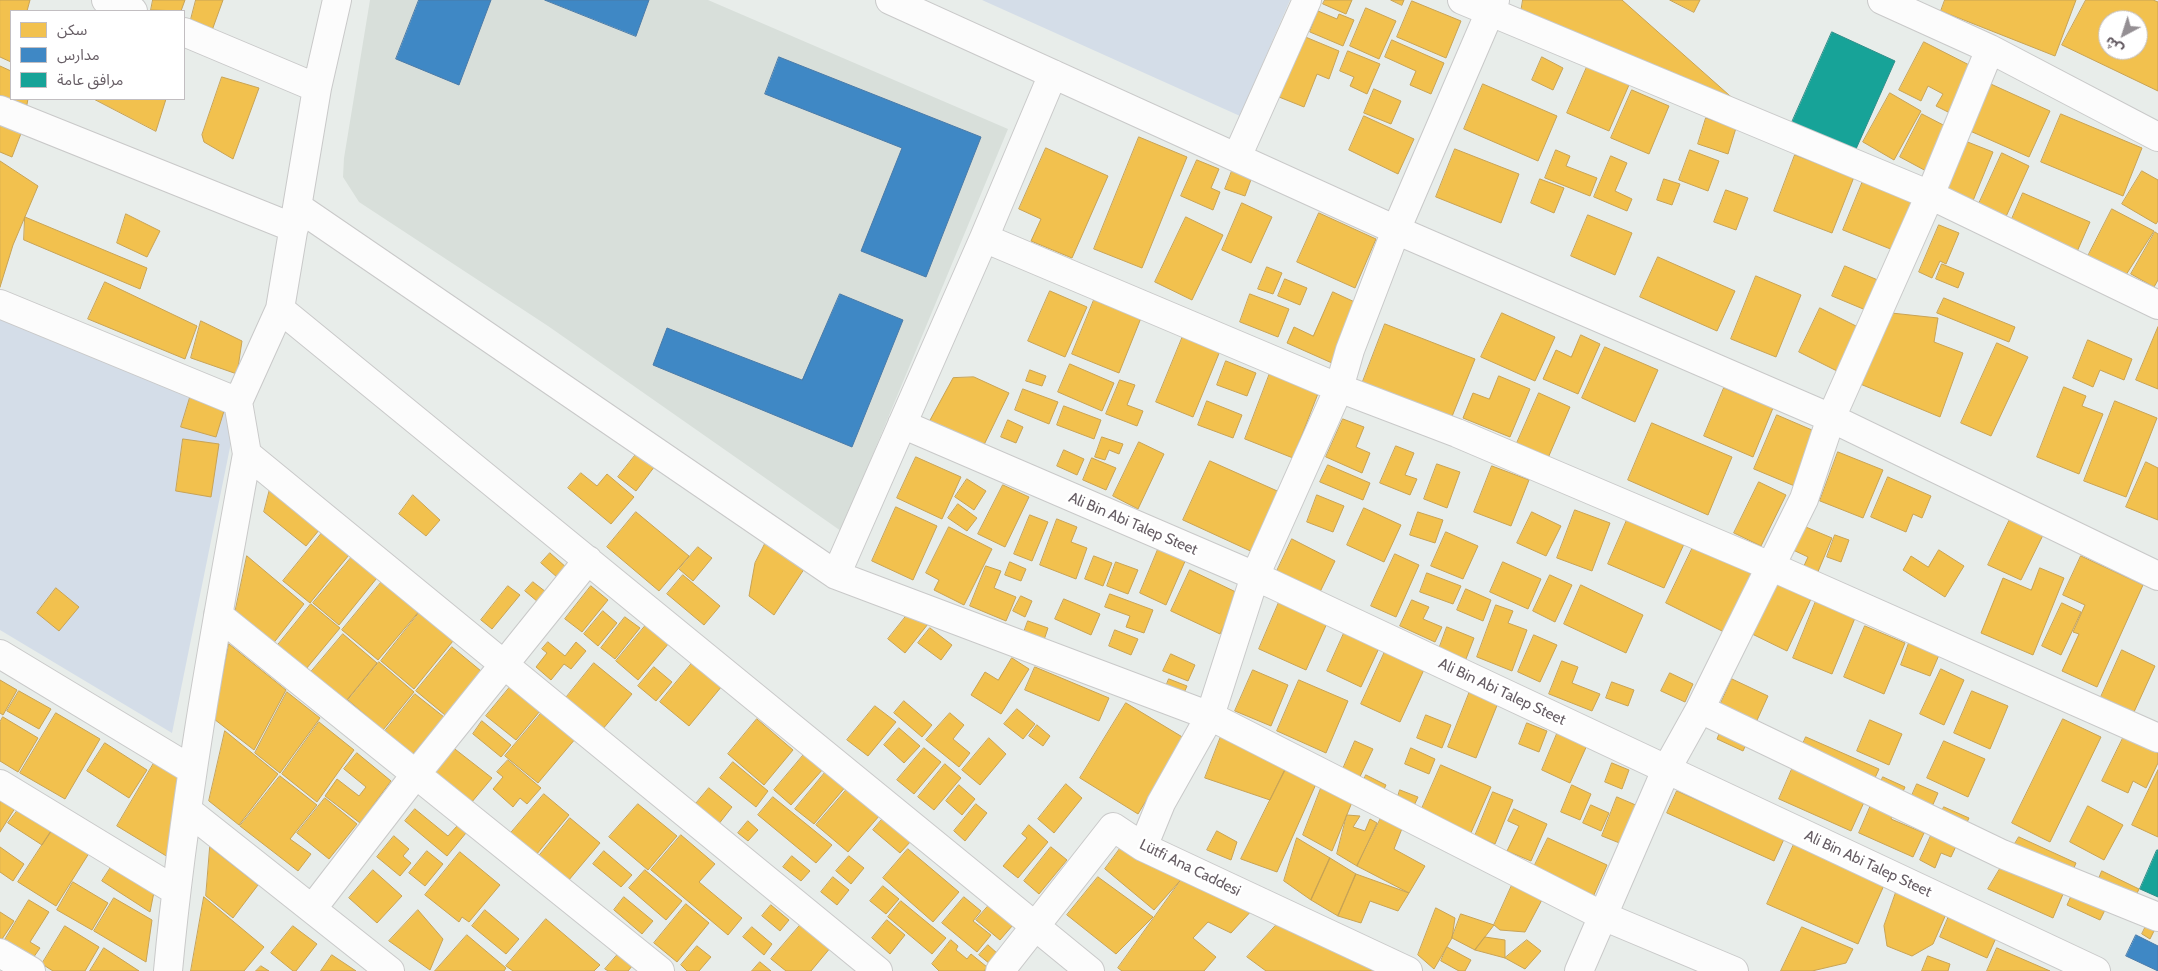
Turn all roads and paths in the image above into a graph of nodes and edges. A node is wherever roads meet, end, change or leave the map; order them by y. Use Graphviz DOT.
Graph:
graph roads {
  1 [pos="106,0"];
  2 [pos="337,0"];
  3 [pos="890,0"];
  4 [pos="1307,0"];
  5 [pos="1462,0"];
  6 [pos="1882,0"];
  7 [pos="1492,6"];
  8 [pos="131,10"];
  9 [pos="185,32"];
  10 [pos="1990,49"];
  11 [pos="1053,74"];
  12 [pos="317,88"];
  13 [pos="0,110"];
  14 [pos="2158,137"];
  15 [pos="1237,158"];
  16 [pos="1930,195"];
  17 [pos="296,218"];
  18 [pos="1396,230"];
  19 [pos="984,238"];
  20 [pos="0,304"];
  21 [pos="2158,305"];
  22 [pos="280,309"];
  23 [pos="1338,388"];
  24 [pos="238,402"];
  25 [pos="1831,418"];
  26 [pos="902,424"];
  27 [pos="247,454"];
  28 [pos="588,560"];
  29 [pos="1770,566"];
  30 [pos="836,575"];
  31 [pos="1255,576"];
  32 [pos="2158,576"];
  33 [pos="218,615"];
  34 [pos="0,654"];
  35 [pos="503,664"];
  36 [pos="1700,709"];
  37 [pos="1210,716"];
  38 [pos="2158,738"];
  39 [pos="192,770"];
  40 [pos="1666,770"];
  41 [pos="416,774"];
  42 [pos="0,784"];
  43 [pos="187,810"];
  44 [pos="1143,847"];
  45 [pos="176,891"];
  46 [pos="312,909"];
  47 [pos="1603,916"];
  48 [pos="2158,917"];
  49 [pos="1035,926"];
  50 [pos="0,953"];
  51 [pos="31,971"];
  52 [pos="168,971"];
  53 [pos="390,971"];
  54 [pos="660,971"];
  55 [pos="878,971"];
  56 [pos="1000,971"];
  57 [pos="1090,971"];
  58 [pos="1408,971"];
  59 [pos="1578,971"];
  60 [pos="1734,971"];
  61 [pos="2096,971"];
  1 -- 8 [label="street"];
  2 -- 12 [label="street"];
  3 -- 11 [label="street"];
  4 -- 15 [label="street"];
  5 -- 7 [label="street"];
  6 -- 10 [label="street"];
  7 -- 16 [label="street"];
  7 -- 18 [label="street"];
  9 -- 12 [label="street"];
  10 -- 14 [label="street"];
  10 -- 16 [label="street"];
  11 -- 15 [label="street"];
  11 -- 19 [label="street"];
  12 -- 17 [label="street"];
  13 -- 17 [label="street"];
  15 -- 18 [label="street"];
  16 -- 21 [label="street"];
  16 -- 25 [label="street"];
  17 -- 22 [label="street"];
  17 -- 30 [label="street"];
  18 -- 23 [label="street"];
  18 -- 25 [label="street"];
  19 -- 23 [label="street"];
  19 -- 26 [label="street"];
  20 -- 24 [label="street"];
  22 -- 24 [label="street"];
  22 -- 28 [label="street"];
  23 -- 29 [label="street"];
  23 -- 31 [label="street"];
  24 -- 27 [label="street"];
  25 -- 29 [label="street"];
  25 -- 32 [label="street"];
  26 -- 30 [label="street"];
  26 -- 31 [label="street, Ali Bin Abi Talep Steet"];
  27 -- 33 [label="street"];
  27 -- 35 [label="street"];
  28 -- 35 [label="street"];
  28 -- 49 [label="street"];
  29 -- 36 [label="street"];
  29 -- 38 [label="street"];
  30 -- 37 [label="street"];
  31 -- 37 [label="street"];
  31 -- 40 [label="street, Ali Bin Abi Talep Steet"];
  33 -- 39 [label="street"];
  33 -- 41 [label="street"];
  34 -- 39 [label="street"];
  35 -- 41 [label="street"];
  35 -- 55 [label="street"];
  36 -- 40 [label="street"];
  36 -- 48 [label="street"];
  37 -- 44 [label="street"];
  37 -- 47 [label="street"];
  39 -- 43 [label="street"];
  40 -- 47 [label="street"];
  40 -- 61 [label="street, Ali Bin Abi Talep Steet"];
  41 -- 46 [label="street"];
  41 -- 54 [label="street"];
  42 -- 45 [label="street"];
  43 -- 45 [label="street"];
  43 -- 46 [label="street"];
  44 -- 49 [label="street, Lütfi Ana Caddesi"];
  44 -- 58 [label="street, Lütfi Ana Caddesi"];
  45 -- 52 [label="street"];
  46 -- 53 [label="street"];
  47 -- 59 [label="street"];
  47 -- 60 [label="street"];
  49 -- 56 [label="street, Lütfi Ana Caddesi"];
  49 -- 57 [label="street"];
  50 -- 51 [label="street"];
}
